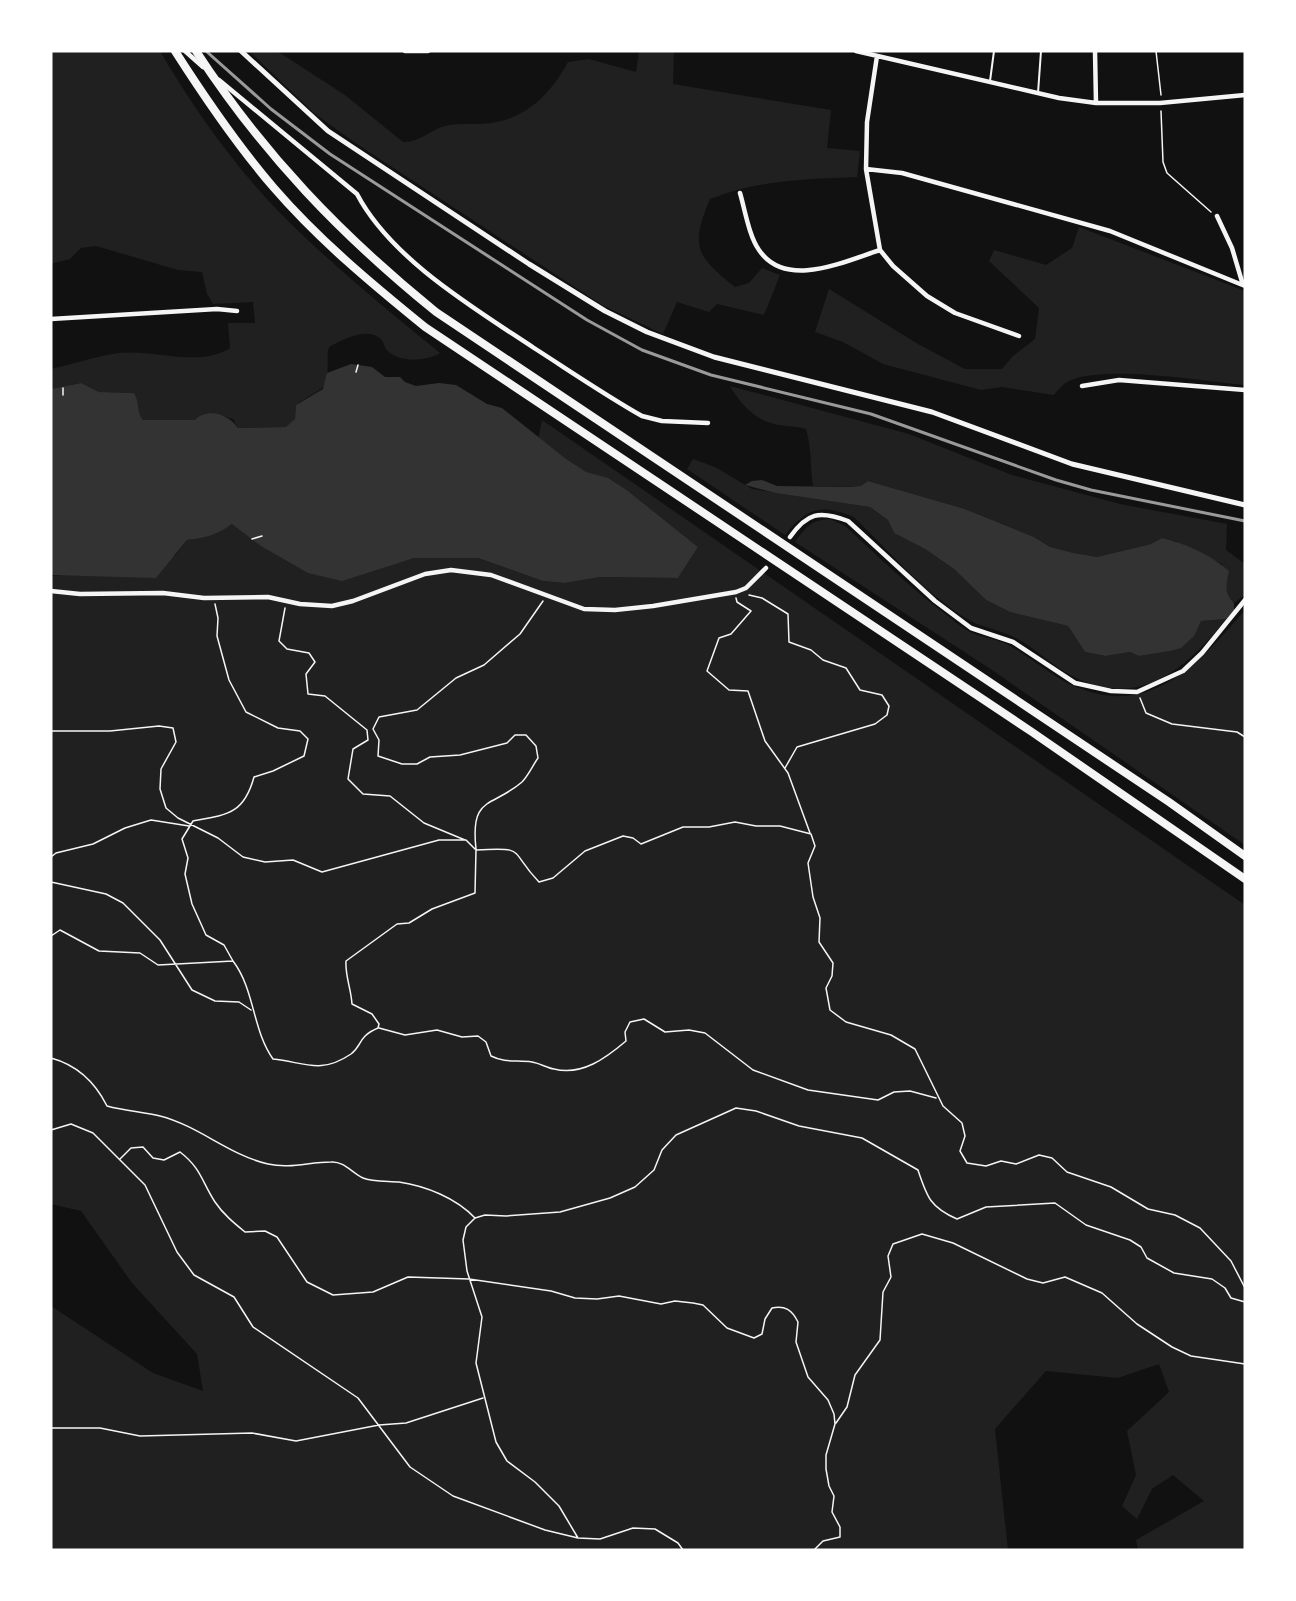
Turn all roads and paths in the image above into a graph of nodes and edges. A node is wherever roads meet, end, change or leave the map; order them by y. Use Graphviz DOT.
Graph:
graph roads {
  1 [pos="175,51"];
  2 [pos="185,51"];
  3 [pos="196,51"];
  4 [pos="241,51"];
  5 [pos="405,51"];
  6 [pos="428,51"];
  7 [pos="856,51"];
  8 [pos="994,51"];
  9 [pos="1041,51"];
  10 [pos="1095,51"];
  11 [pos="1156,51"];
  12 [pos="885,54"];
  13 [pos="877,56"];
  14 [pos="990,82"];
  15 [pos="1038,93"];
  16 [pos="1245,95"];
  17 [pos="1096,103"];
  18 [pos="1160,103"];
  19 [pos="866,169"];
  20 [pos="740,193"];
  21 [pos="1216,216"];
  22 [pos="880,250"];
  23 [pos="1244,286"];
  24 [pos="237,311"];
  25 [pos="51,319"];
  26 [pos="1019,336"];
  27 [pos="358,365"];
  28 [pos="356,372"];
  29 [pos="1082,386"];
  30 [pos="63,388"];
  31 [pos="1245,390"];
  32 [pos="63,395"];
  33 [pos="708,423"];
  34 [pos="1245,505"];
  35 [pos="262,536"];
  36 [pos="790,537"];
  37 [pos="252,539"];
  38 [pos="766,568"];
  39 [pos="51,591"];
  40 [pos="736,592"];
  41 [pos="546,597"];
  42 [pos="213,598"];
  43 [pos="1245,600"];
  44 [pos="287,601"];
  45 [pos="1137,692"];
  46 [pos="51,731"];
  47 [pos="1245,737"];
  48 [pos="785,768"];
  49 [pos="190,825"];
  50 [pos="811,834"];
  51 [pos="466,840"];
  52 [pos="476,850"];
  53 [pos="1245,856"];
  54 [pos="51,857"];
  55 [pos="1245,879"];
  56 [pos="51,882"];
  57 [pos="51,936"];
  58 [pos="233,962"];
  59 [pos="176,965"];
  60 [pos="252,1010"];
  61 [pos="378,1028"];
  62 [pos="51,1058"];
  63 [pos="938,1098"];
  64 [pos="51,1130"];
  65 [pos="120,1159"];
  66 [pos="475,1218"];
  67 [pos="469,1279"];
  68 [pos="1245,1288"];
  69 [pos="1245,1302"];
  70 [pos="1245,1364"];
  71 [pos="484,1397"];
  72 [pos="835,1424"];
  73 [pos="379,1425"];
  74 [pos="51,1428"];
  75 [pos="578,1538"];
  76 [pos="683,1550"];
  77 [pos="814,1550"];
  1 -- 55 [label="highway"];
  2 -- 33 [label="street"];
  3 -- 53 [label="highway"];
  4 -- 34 [label="street"];
  5 -- 6 [label="street"];
  7 -- 13 [label="street"];
  8 -- 14 [label="lane"];
  9 -- 15 [label="lane"];
  10 -- 17 [label="street"];
  11 -- 18 [label="path"];
  12 -- 13 [label="street"];
  12 -- 14 [label="street"];
  13 -- 19 [label="street"];
  14 -- 15 [label="street"];
  15 -- 17 [label="street"];
  16 -- 18 [label="street"];
  17 -- 18 [label="street"];
  18 -- 21 [label="path"];
  19 -- 22 [label="street"];
  19 -- 23 [label="street"];
  20 -- 22 [label="street"];
  21 -- 23 [label="street"];
  22 -- 26 [label="street"];
  24 -- 25 [label="street"];
  27 -- 28 [label="path"];
  29 -- 31 [label="street"];
  30 -- 32 [label="path"];
  35 -- 37 [label="path"];
  36 -- 45 [label="street"];
  38 -- 40 [label="street"];
  39 -- 42 [label="street"];
  40 -- 41 [label="street"];
  40 -- 48 [label="path"];
  40 -- 48 [label="path"];
  41 -- 44 [label="street"];
  41 -- 52 [label="path"];
  42 -- 44 [label="street"];
  42 -- 49 [label="path"];
  43 -- 45 [label="street"];
  44 -- 51 [label="path"];
  45 -- 47 [label="path"];
  46 -- 49 [label="path"];
  48 -- 50 [label="path"];
  49 -- 51 [label="path"];
  49 -- 54 [label="path"];
  49 -- 58 [label="path"];
  50 -- 52 [label="path"];
  50 -- 63 [label="path"];
  51 -- 52 [label="path"];
  52 -- 61 [label="path"];
  56 -- 59 [label="path"];
  57 -- 59 [label="path"];
  58 -- 59 [label="path"];
  58 -- 60 [label="path"];
  59 -- 60 [label="path"];
  60 -- 61 [label="path"];
  61 -- 63 [label="path"];
  62 -- 66 [label="path"];
  63 -- 68 [label="path"];
  64 -- 65 [label="path"];
  65 -- 67 [label="path"];
  65 -- 73 [label="path"];
  66 -- 67 [label="path"];
  66 -- 69 [label="path"];
  67 -- 71 [label="path"];
  67 -- 72 [label="path"];
  70 -- 72 [label="path"];
  71 -- 73 [label="path"];
  71 -- 75 [label="path"];
  72 -- 77 [label="path"];
  73 -- 74 [label="path"];
  73 -- 75 [label="path"];
  75 -- 76 [label="path"];
}
